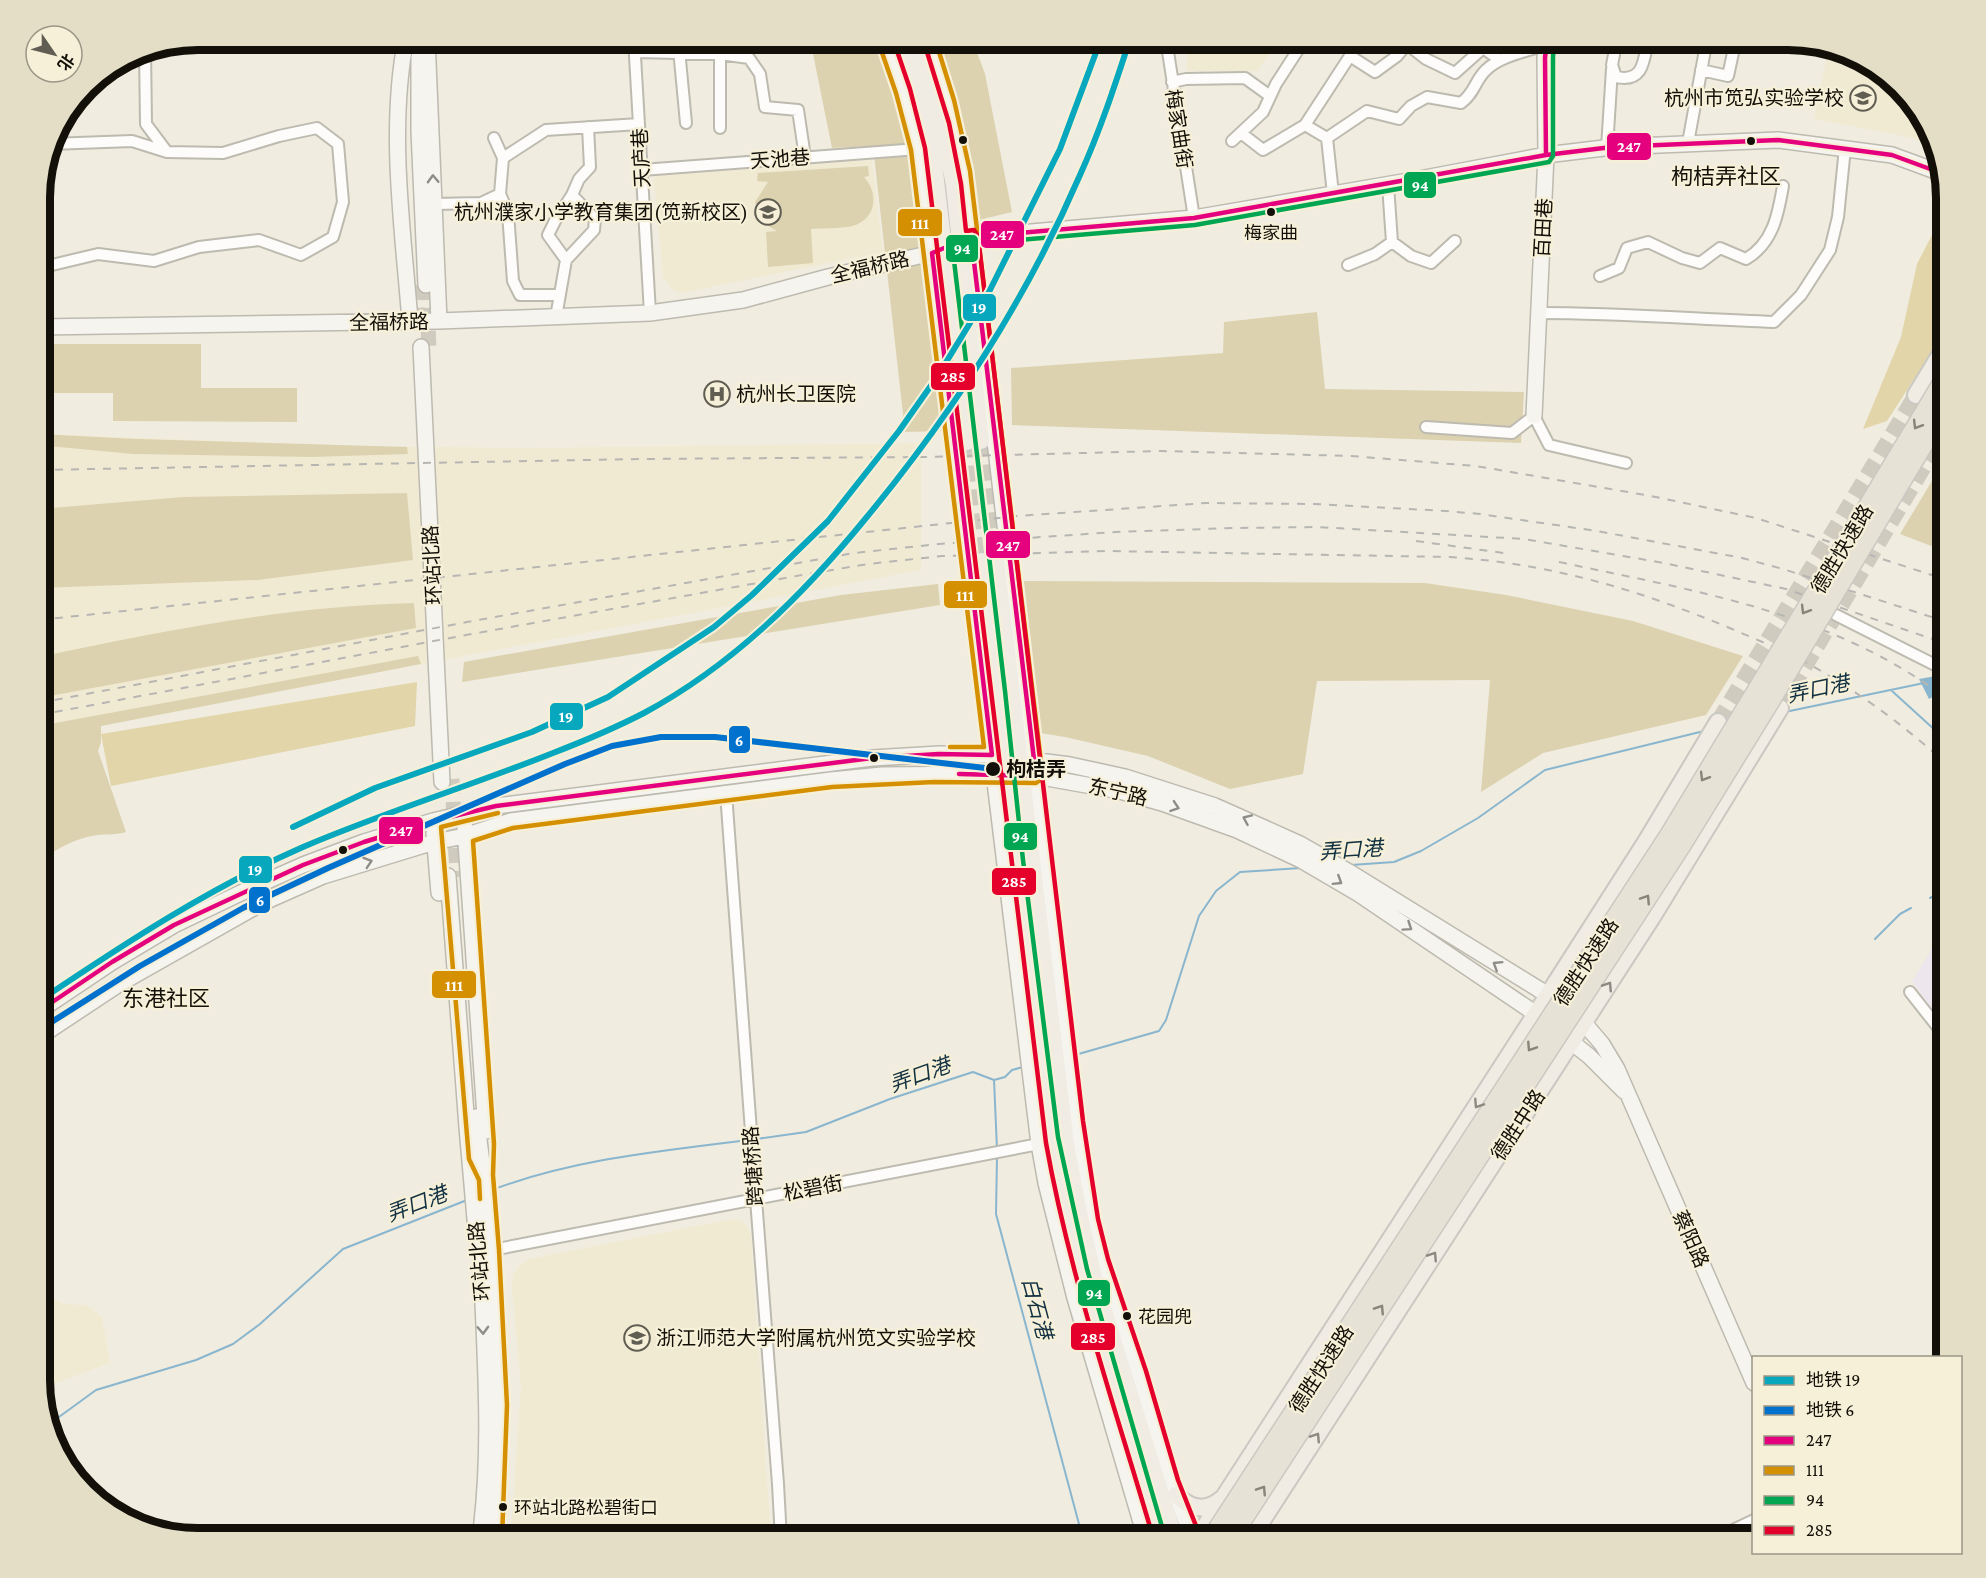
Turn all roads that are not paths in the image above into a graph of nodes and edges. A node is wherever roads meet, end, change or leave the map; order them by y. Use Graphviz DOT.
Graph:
graph roads {
  1 [pos="404,50"];
  2 [pos="407,50"];
  3 [pos="420,50"];
  4 [pos="427,50"];
  5 [pos="680,50"];
  6 [pos="722,50"];
  7 [pos="889,50"];
  8 [pos="903,50"];
  9 [pos="918,50"];
  10 [pos="930,50"];
  11 [pos="1168,50"];
  12 [pos="1298,50"];
  13 [pos="1354,50"];
  14 [pos="1401,50"];
  15 [pos="1416,50"];
  16 [pos="1482,50"];
  17 [pos="1487,50"];
  18 [pos="1526,50"];
  19 [pos="1546,50"];
  20 [pos="1615,50"];
  21 [pos="1646,50"];
  22 [pos="1705,50"];
  23 [pos="1734,50"];
  24 [pos="635,52"];
  25 [pos="680,53"];
  26 [pos="720,54"];
  27 [pos="1350,56"];
  28 [pos="145,59"];
  29 [pos="1500,60"];
  30 [pos="1612,65"];
  31 [pos="1701,70"];
  32 [pos="1172,82"];
  33 [pos="1270,96"];
  34 [pos="686,123"];
  35 [pos="639,124"];
  36 [pos="1305,125"];
  37 [pos="588,127"];
  38 [pos="720,128"];
  39 [pos="494,138"];
  40 [pos="1327,138"];
  41 [pos="1688,143"];
  42 [pos="60,144"];
  43 [pos="1606,148"];
  44 [pos="1845,148"];
  45 [pos="918,149"];
  46 [pos="167,152"];
  47 [pos="1546,155"];
  48 [pos="503,158"];
  49 [pos="805,158"];
  50 [pos="642,170"];
  51 [pos="1934,170"];
  52 [pos="1388,185"];
  53 [pos="1783,186"];
  54 [pos="500,194"];
  55 [pos="1333,194"];
  56 [pos="572,195"];
  57 [pos="434,204"];
  58 [pos="1194,218"];
  59 [pos="1455,241"];
  60 [pos="1392,242"];
  61 [pos="952,245"];
  62 [pos="566,260"];
  63 [pos="50,265"];
  64 [pos="1348,265"];
  65 [pos="1600,276"];
  66 [pos="559,295"];
  67 [pos="650,313"];
  68 [pos="1539,313"];
  69 [pos="556,317"];
  70 [pos="410,321"];
  71 [pos="439,321"];
  72 [pos="50,327"];
  73 [pos="425,348"];
  74 [pos="1936,362"];
  75 [pos="1936,393"];
  76 [pos="1916,395"];
  77 [pos="1534,416"];
  78 [pos="1936,424"];
  79 [pos="1426,427"];
  80 [pos="974,442"];
  81 [pos="1626,463"];
  82 [pos="989,560"];
  83 [pos="1836,615"];
  84 [pos="1936,665"];
  85 [pos="1776,714"];
  86 [pos="1715,729"];
  87 [pos="1014,766"];
  88 [pos="447,781"];
  89 [pos="726,793"];
  90 [pos="463,814"];
  91 [pos="434,821"];
  92 [pos="465,836"];
  93 [pos="434,842"];
  94 [pos="452,876"];
  95 [pos="1910,992"];
  96 [pos="1548,995"];
  97 [pos="50,1004"];
  98 [pos="1536,1014"];
  99 [pos="1584,1023"];
  100 [pos="1936,1025"];
  101 [pos="50,1030"];
  102 [pos="1571,1042"];
  103 [pos="1047,1045"];
  104 [pos="1051,1085"];
  105 [pos="1628,1095"];
  106 [pos="1070,1121"];
  107 [pos="1032,1145"];
  108 [pos="478,1179"];
  109 [pos="756,1199"];
  110 [pos="486,1251"];
  111 [pos="1105,1378"];
  112 [pos="1752,1378"];
  113 [pos="1154,1426"];
  114 [pos="1148,1448"];
  115 [pos="1176,1495"];
  116 [pos="1225,1496"];
  117 [pos="1752,1521"];
  118 [pos="481,1528"];
  119 [pos="495,1528"];
  120 [pos="780,1528"];
  121 [pos="1143,1528"];
  122 [pos="1154,1528"];
  123 [pos="1172,1528"];
  124 [pos="1190,1528"];
  125 [pos="1203,1528"];
  126 [pos="1218,1528"];
  127 [pos="1237,1528"];
  128 [pos="1257,1528"];
  129 [pos="1737,1528"];
  1 -- 70 [label="main road"];
  2 -- 3 [label="main road"];
  57 -- 4 [label="main road, one-way"];
  5 -- 25 [label="street"];
  6 -- 26 [label="street"];
  7 -- 45 [label="main road"];
  8 -- 61 [label="main road"];
  9 -- 61 [label="main road"];
  10 -- 61 [label="main road"];
  11 -- 32 [label="street, 梅家曲街"];
  12 -- 33 [label="street"];
  13 -- 27 [label="street"];
  14 -- 27 [label="street"];
  15 -- 16 [label="street"];
  17 -- 29 [label="street"];
  18 -- 29 [label="street"];
  19 -- 47 [label="main road, 百田巷"];
  20 -- 30 [label="street"];
  21 -- 30 [label="street"];
  22 -- 31 [label="street"];
  23 -- 31 [label="street"];
  24 -- 25 [label="street"];
  24 -- 35 [label="street, 天庐巷"];
  25 -- 26 [label="street"];
  25 -- 34 [label="street"];
  26 -- 38 [label="street"];
  26 -- 49 [label="street"];
  27 -- 36 [label="street"];
  28 -- 46 [label="street"];
  29 -- 40 [label="street"];
  30 -- 43 [label="street"];
  31 -- 41 [label="street"];
  32 -- 33 [label="street"];
  32 -- 58 [label="street, 梅家曲街"];
  33 -- 36 [label="street"];
  35 -- 37 [label="street"];
  35 -- 50 [label="street, 天庐巷"];
  36 -- 40 [label="street"];
  37 -- 48 [label="street"];
  37 -- 56 [label="street"];
  39 -- 48 [label="street"];
  40 -- 55 [label="street"];
  41 -- 43 [label="main road, 全福桥路"];
  41 -- 44 [label="main road, 全福桥路"];
  42 -- 46 [label="street"];
  43 -- 47 [label="main road, 全福桥路"];
  44 -- 51 [label="main road, 全福桥路"];
  44 -- 68 [label="street"];
  45 -- 49 [label="street, 天池巷"];
  45 -- 61 [label="main road"];
  46 -- 63 [label="street"];
  47 -- 52 [label="main road, 全福桥路"];
  47 -- 68 [label="main road, 百田巷"];
  48 -- 54 [label="street"];
  49 -- 50 [label="street, 天池巷"];
  50 -- 67 [label="street, 天庐巷"];
  52 -- 55 [label="main road, 全福桥路"];
  52 -- 60 [label="street"];
  53 -- 65 [label="street"];
  54 -- 57 [label="street"];
  54 -- 66 [label="street"];
  55 -- 58 [label="main road, 全福桥路"];
  56 -- 62 [label="street"];
  56 -- 62 [label="street"];
  57 -- 71 [label="main road"];
  58 -- 61 [label="main road, 全福桥路"];
  59 -- 60 [label="street"];
  60 -- 64 [label="street"];
  61 -- 67 [label="main road, 全福桥路"];
  61 -- 80 [label="main road"];
  61 -- 87 [label="main road"];
  61 -- 87 [label="main road"];
  62 -- 66 [label="street"];
  66 -- 69 [label="street"];
  67 -- 69 [label="main road, 全福桥路"];
  68 -- 77 [label="main road, 百田巷"];
  69 -- 71 [label="main road, 全福桥路"];
  70 -- 71 [label="main road, 全福桥路"];
  70 -- 72 [label="main road, 全福桥路"];
  73 -- 88 [label="main road, 环站北路"];
  74 -- 76 [label="main road"];
  75 -- 126 [label="highway, 德胜快速路, one-way, bridge"];
  77 -- 79 [label="street"];
  77 -- 81 [label="street"];
  127 -- 78 [label="highway, 德胜快速路, one-way, bridge"];
  82 -- 87 [label="main road"];
  83 -- 84 [label="street"];
  99 -- 85 [label="main road, 德胜中路, one-way"];
  86 -- 96 [label="main road"];
  87 -- 89 [label="main road, 东宁路"];
  87 -- 90 [label="main road, 东宁路"];
  96 -- 87 [label="main road, 东宁路, one-way"];
  87 -- 98 [label="main road, 东宁路, one-way"];
  87 -- 103 [label="main road"];
  87 -- 103 [label="main road"];
  89 -- 92 [label="main road, 东宁路"];
  89 -- 109 [label="street, 跨塘桥路"];
  90 -- 91 [label="main road, 东宁路"];
  90 -- 92 [label="main road"];
  91 -- 93 [label="main road"];
  91 -- 97 [label="main road, 东宁路"];
  92 -- 93 [label="main road, 东宁路"];
  92 -- 108 [label="main road"];
  101 -- 93 [label="main road, 东宁路, one-way"];
  93 -- 108 [label="main road"];
  94 -- 108 [label="main road, 环站北路"];
  95 -- 100 [label="street"];
  96 -- 98 [label="main road"];
  96 -- 99 [label="main road, 东宁路"];
  98 -- 102 [label="main road, 东宁路"];
  98 -- 116 [label="main road, one-way"];
  99 -- 102 [label="main road, 德胜中路"];
  99 -- 105 [label="main road, 蔡阳路"];
  102 -- 105 [label="main road, 东宁路"];
  128 -- 102 [label="main road, 德胜中路, one-way"];
  103 -- 104 [label="main road"];
  103 -- 104 [label="main road"];
  104 -- 106 [label="main road"];
  104 -- 107 [label="main road"];
  104 -- 111 [label="main road"];
  105 -- 112 [label="main road, 蔡阳路"];
  106 -- 113 [label="main road"];
  106 -- 114 [label="main road"];
  107 -- 109 [label="street, 松碧街"];
  107 -- 111 [label="main road"];
  108 -- 110 [label="main road, 环站北路"];
  109 -- 110 [label="street, 松碧街"];
  109 -- 120 [label="street, 跨塘桥路"];
  110 -- 118 [label="main road, 环站北路, one-way"];
  110 -- 119 [label="main road, 环站北路"];
  111 -- 121 [label="main road"];
  111 -- 122 [label="main road"];
  113 -- 114 [label="main road"];
  113 -- 115 [label="main road"];
  114 -- 123 [label="main road"];
  115 -- 116 [label="main road"];
  115 -- 124 [label="main road"];
  116 -- 125 [label="main road"];
  117 -- 129 [label="street"];
}
